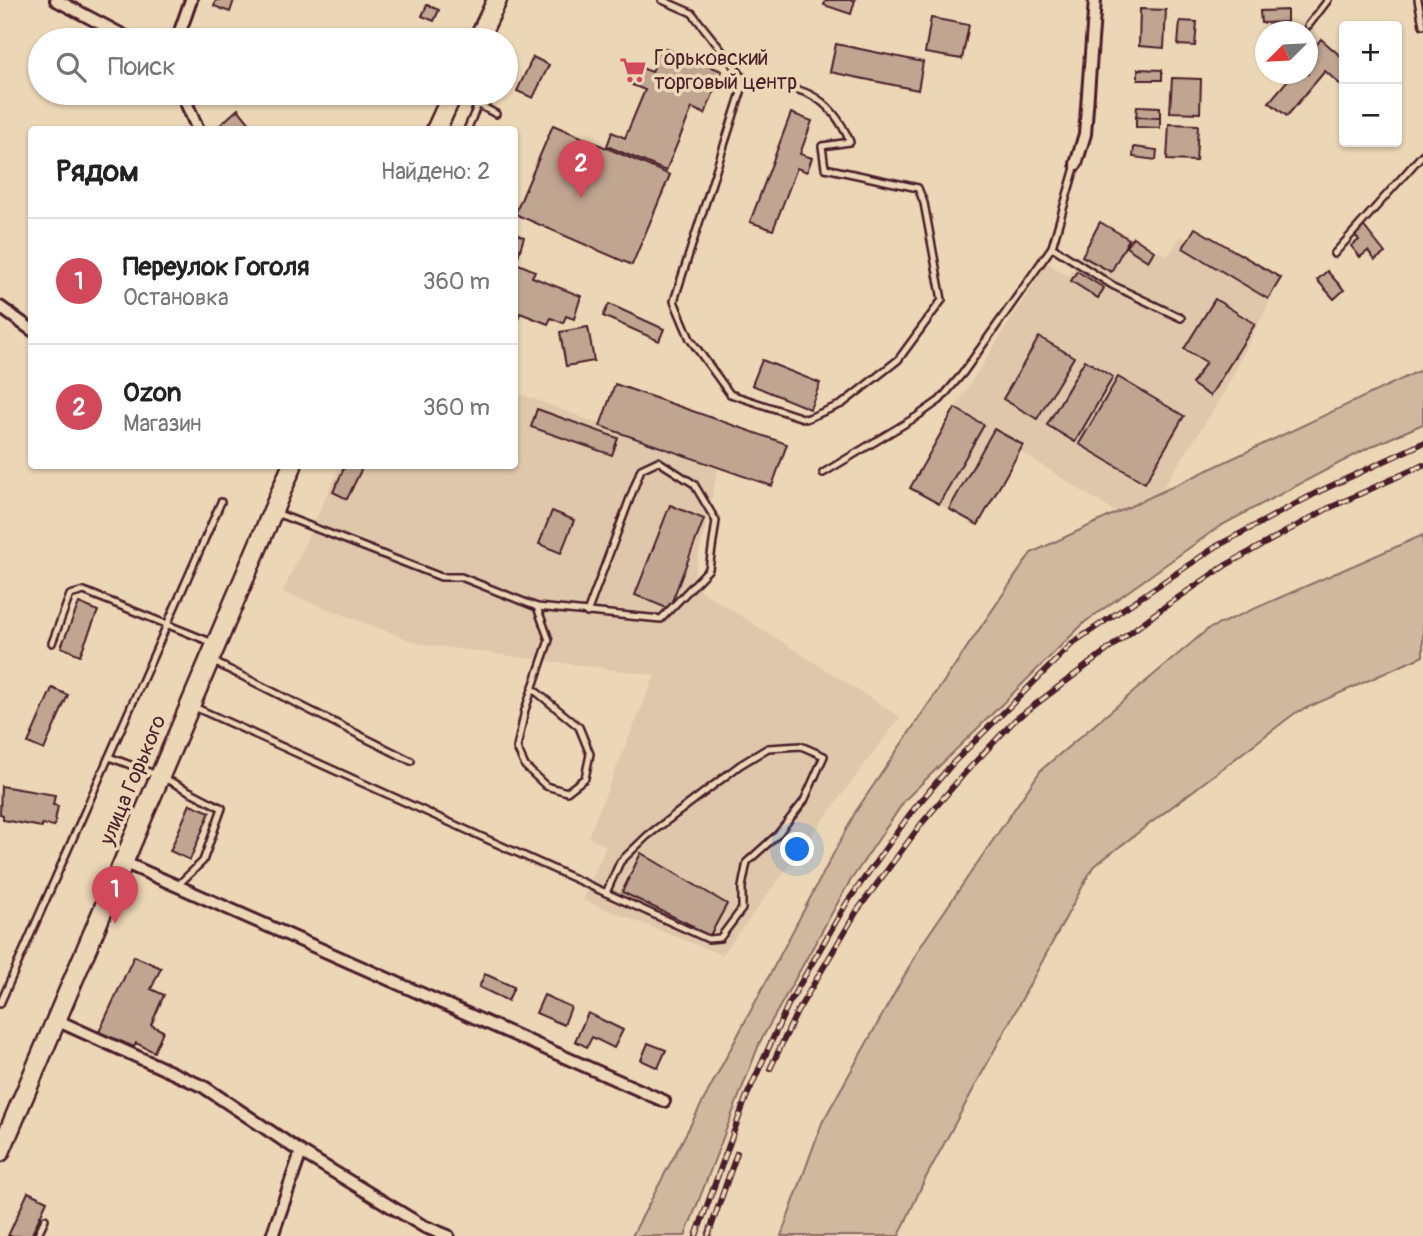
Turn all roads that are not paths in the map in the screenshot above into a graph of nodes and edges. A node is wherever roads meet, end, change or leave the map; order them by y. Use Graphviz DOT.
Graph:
graph roads {
  1 [pos="57,0"];
  2 [pos="191,0"];
  3 [pos="497,0"];
  4 [pos="662,0"];
  5 [pos="1094,0"];
  6 [pos="1328,0"];
  7 [pos="1418,0"];
  8 [pos="1312,21"];
  9 [pos="1423,25"];
  10 [pos="110,28"];
  11 [pos="181,28"];
  12 [pos="484,28"];
  13 [pos="745,80"];
  14 [pos="187,105"];
  15 [pos="449,105"];
  16 [pos="478,105"];
  17 [pos="480,105"];
  18 [pos="496,114"];
  19 [pos="196,126"];
  20 [pos="438,126"];
  21 [pos="469,126"];
  22 [pos="1423,154"];
  23 [pos="1076,164"];
  24 [pos="1052,247"];
  25 [pos="1334,254"];
  26 [pos="0,307"];
  27 [pos="1181,318"];
  28 [pos="28,327"];
  29 [pos="291,469"];
  30 [pos="823,473"];
  31 [pos="221,502"];
  32 [pos="273,512"];
  33 [pos="537,607"];
  34 [pos="587,613"];
  35 [pos="167,625"];
  36 [pos="52,643"];
  37 [pos="213,652"];
  38 [pos="533,690"];
  39 [pos="190,705"];
  40 [pos="109,757"];
  41 [pos="411,761"];
  42 [pos="160,776"];
  43 [pos="123,862"];
  44 [pos="178,884"];
  45 [pos="606,893"];
  46 [pos="0,1004"];
  47 [pos="55,1020"];
  48 [pos="664,1101"];
  49 [pos="0,1152"];
  50 [pos="301,1152"];
  51 [pos="45,1219"];
  52 [pos="37,1236"];
  53 [pos="272,1236"];
  54 [pos="448,1236"];
  1 -- 10 [label="street"];
  2 -- 11 [label="street"];
  3 -- 12 [label="main road"];
  4 -- 13 [label="lane"];
  5 -- 23 [label="street"];
  6 -- 8 [label="lane"];
  7 -- 9 [label="lane"];
  13 -- 13 [label="lane"];
  14 -- 19 [label="street"];
  15 -- 20 [label="main road"];
  16 -- 21 [label="lane"];
  17 -- 18 [label="lane"];
  22 -- 25 [label="lane"];
  23 -- 24 [label="lane"];
  24 -- 27 [label="lane"];
  24 -- 30 [label="lane"];
  26 -- 28 [label="street"];
  29 -- 32 [label="main road, улица Горького"];
  31 -- 35 [label="lane"];
  32 -- 33 [label="lane"];
  32 -- 37 [label="main road, улица Горького"];
  33 -- 34 [label="lane"];
  33 -- 38 [label="lane"];
  34 -- 34 [label="lane"];
  35 -- 36 [label="lane"];
  35 -- 37 [label="lane"];
  35 -- 40 [label="lane"];
  37 -- 39 [label="main road, улица Горького"];
  37 -- 41 [label="lane"];
  38 -- 38 [label="lane"];
  39 -- 42 [label="main road, улица Горького"];
  39 -- 45 [label="lane"];
  40 -- 42 [label="lane"];
  40 -- 46 [label="lane"];
  42 -- 43 [label="main road, улица Горького"];
  42 -- 44 [label="lane"];
  43 -- 44 [label="street"];
  43 -- 47 [label="main road, улица Горького"];
  44 -- 48 [label="street"];
  45 -- 45 [label="lane"];
  47 -- 49 [label="main road, улица Горького"];
  47 -- 50 [label="street"];
  50 -- 53 [label="street"];
  50 -- 54 [label="street"];
  51 -- 52 [label="lane"];
}
